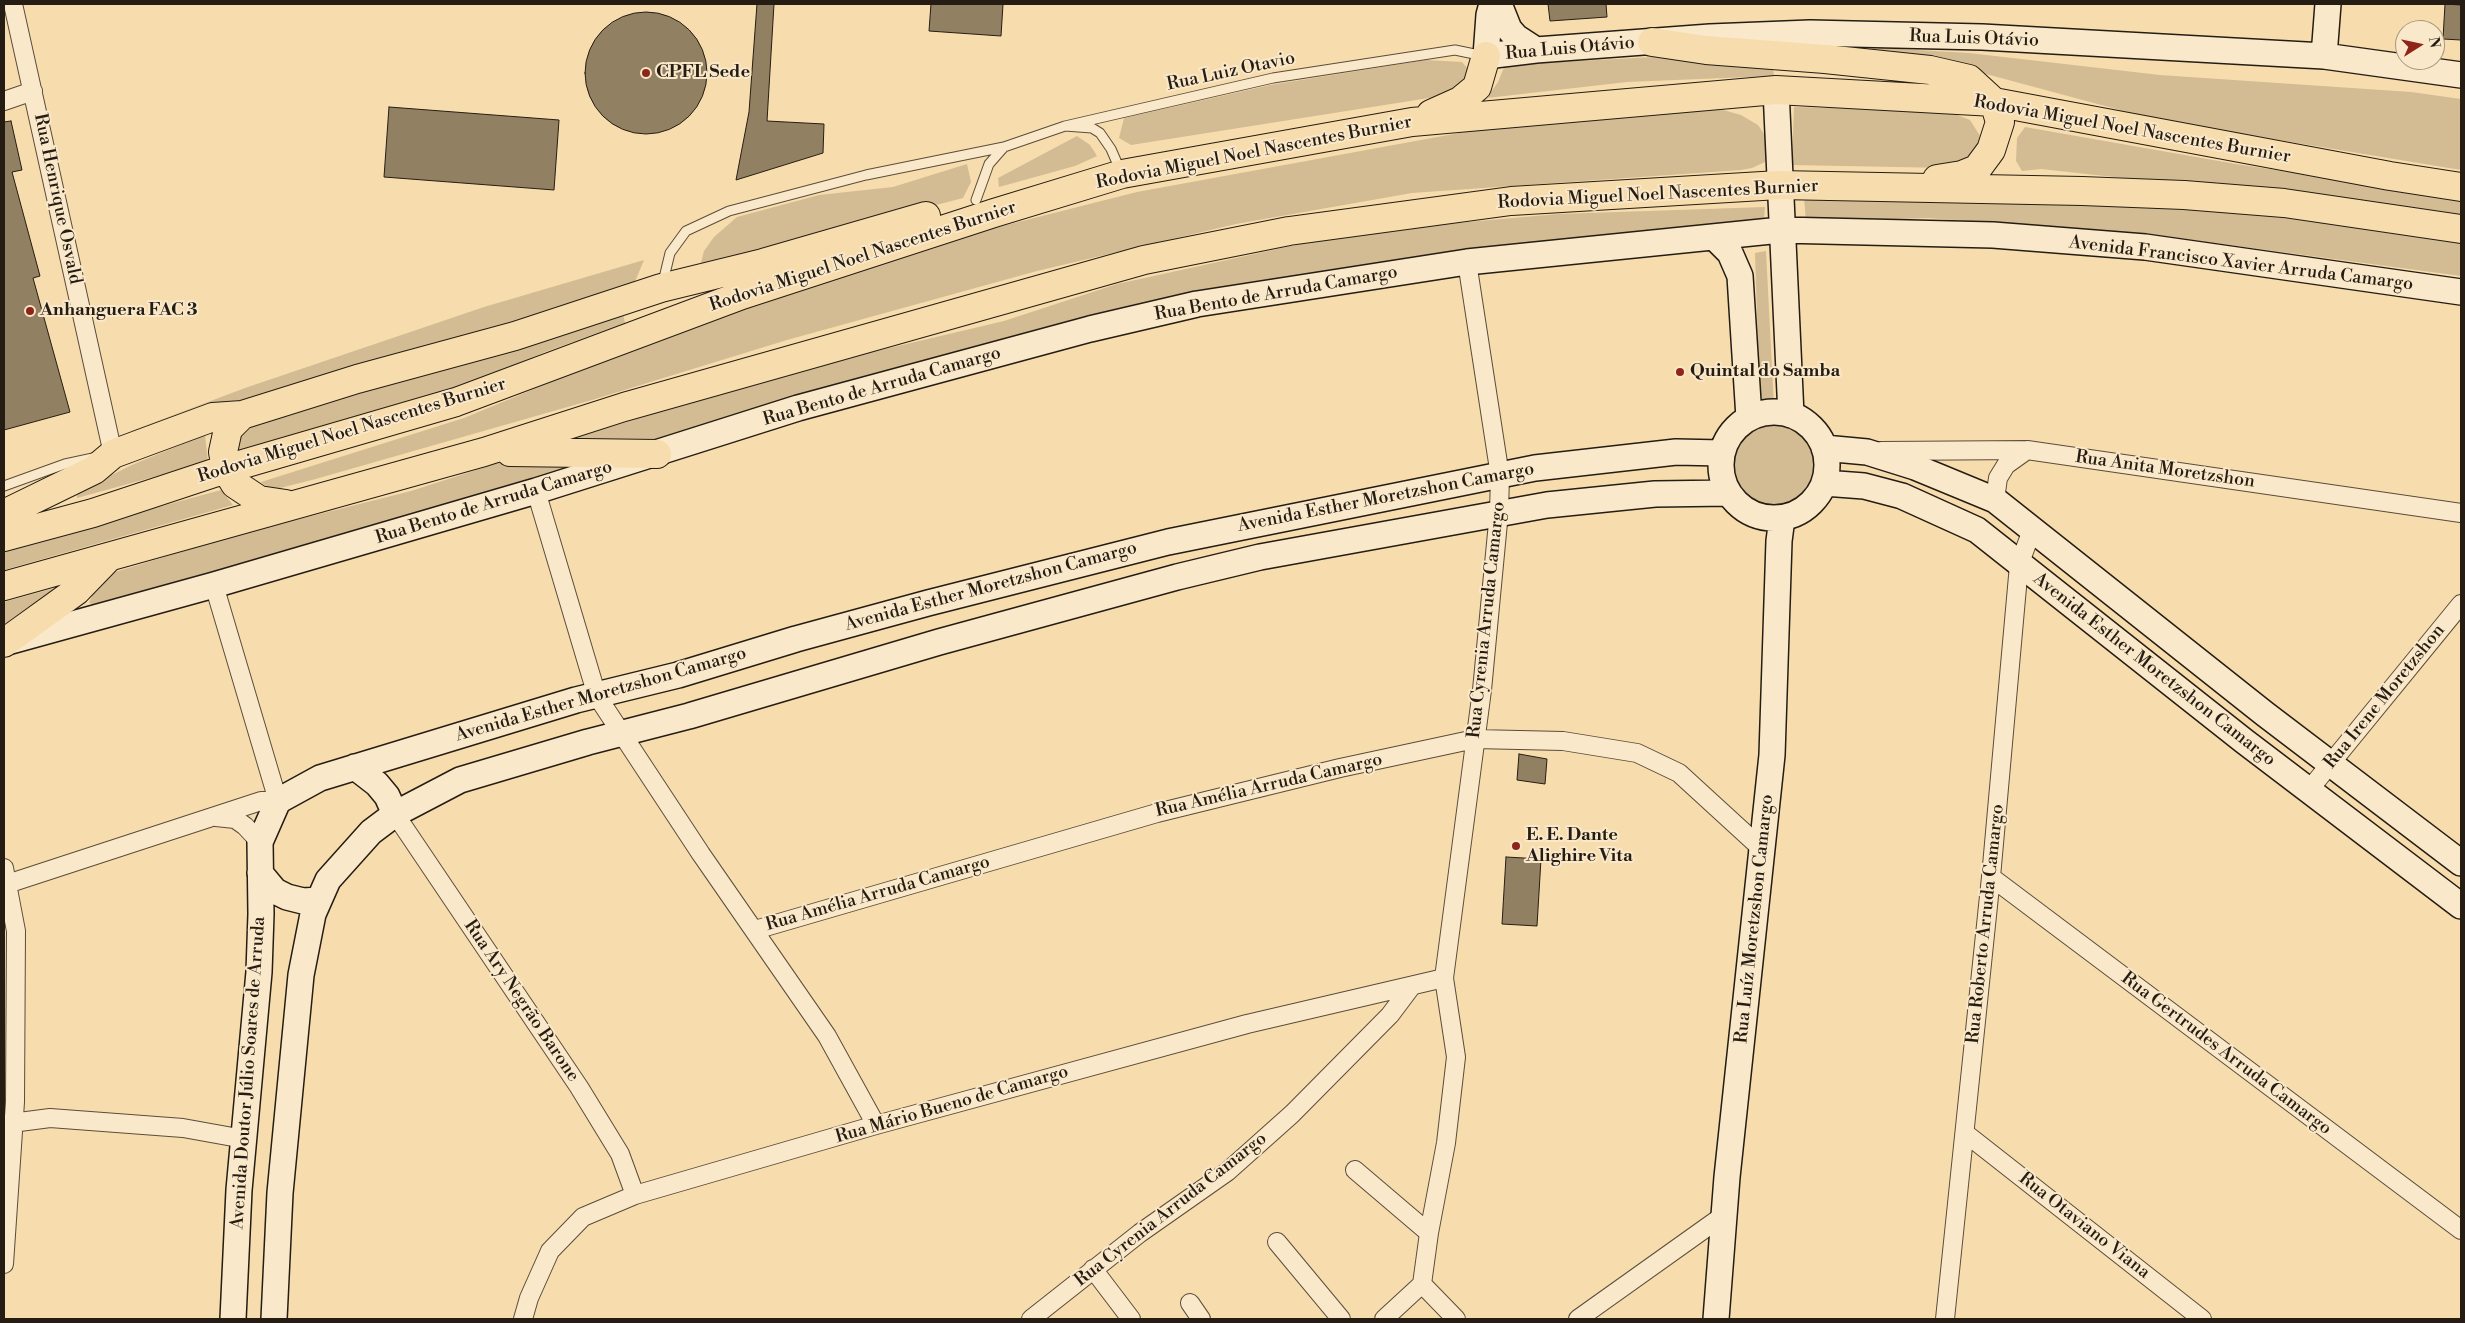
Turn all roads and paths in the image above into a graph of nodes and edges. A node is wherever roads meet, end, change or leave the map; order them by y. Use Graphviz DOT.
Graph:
graph roads {
  1 [pos="13,4"];
  2 [pos="1492,4"];
  3 [pos="1499,4"];
  4 [pos="2328,4"];
  5 [pos="1652,42"];
  6 [pos="1536,50"];
  7 [pos="1486,56"];
  8 [pos="2324,56"];
  9 [pos="2461,75"];
  10 [pos="1776,90"];
  11 [pos="33,91"];
  12 [pos="4,101"];
  13 [pos="1994,102"];
  14 [pos="1412,122"];
  15 [pos="1065,126"];
  16 [pos="1004,147"];
  17 [pos="1122,174"];
  18 [pos="1779,185"];
  19 [pos="1857,187"];
  20 [pos="2461,187"];
  21 [pos="985,207"];
  22 [pos="2461,229"];
  23 [pos="1782,230"];
  24 [pos="1714,237"];
  25 [pos="1467,262"];
  26 [pos="661,288"];
  27 [pos="2461,292"];
  28 [pos="1791,415"];
  29 [pos="242,416"];
  30 [pos="1748,418"];
  31 [pos="1824,448"];
  32 [pos="2027,450"];
  33 [pos="484,452"];
  34 [pos="1867,452"];
  35 [pos="1722,453"];
  36 [pos="113,454"];
  37 [pos="657,454"];
  38 [pos="226,470"];
  39 [pos="1500,476"];
  40 [pos="1824,483"];
  41 [pos="4,486"];
  42 [pos="536,491"];
  43 [pos="1729,493"];
  44 [pos="1995,500"];
  45 [pos="290,505"];
  46 [pos="1499,512"];
  47 [pos="2461,513"];
  48 [pos="4,514"];
  49 [pos="1782,518"];
  50 [pos="2032,530"];
  51 [pos="4,537"];
  52 [pos="110,556"];
  53 [pos="2019,565"];
  54 [pos="214,585"];
  55 [pos="4,586"];
  56 [pos="2461,604"];
  57 [pos="4,643"];
  58 [pos="596,696"];
  59 [pos="623,734"];
  60 [pos="1475,739"];
  61 [pos="2332,765"];
  62 [pos="355,767"];
  63 [pos="2310,790"];
  64 [pos="278,801"];
  65 [pos="395,814"];
  66 [pos="216,817"];
  67 [pos="260,842"];
  68 [pos="1762,849"];
  69 [pos="2461,863"];
  70 [pos="260,873"];
  71 [pos="1991,877"];
  72 [pos="5,879"];
  73 [pos="319,900"];
  74 [pos="2461,906"];
  75 [pos="755,930"];
  76 [pos="1444,978"];
  77 [pos="1411,987"];
  78 [pos="9,1123"];
  79 [pos="876,1125"];
  80 [pos="1965,1134"];
  81 [pos="244,1139"];
  82 [pos="1355,1170"];
  83 [pos="635,1195"];
  84 [pos="1724,1215"];
  85 [pos="2461,1230"];
  86 [pos="1429,1233"];
  87 [pos="1277,1242"];
  88 [pos="4,1264"];
  89 [pos="1093,1269"];
  90 [pos="1422,1284"];
  91 [pos="1190,1303"];
  92 [pos="233,1319"];
  93 [pos="274,1319"];
  94 [pos="523,1319"];
  95 [pos="1030,1319"];
  96 [pos="1131,1319"];
  97 [pos="1201,1319"];
  98 [pos="1341,1319"];
  99 [pos="1384,1319"];
  100 [pos="1456,1319"];
  101 [pos="1578,1319"];
  102 [pos="1716,1319"];
  103 [pos="1945,1319"];
  104 [pos="2202,1319"];
  1 -- 11 [label="street, Rua Henrique Osvald"];
  2 -- 7 [label="main road"];
  3 -- 6 [label="main road"];
  4 -- 8 [label="main road"];
  5 -- 6 [label="main road, Rua Luis Otávio"];
  5 -- 8 [label="main road, Rua Luis Otávio"];
  5 -- 13 [label="highway"];
  6 -- 7 [label="main road, Rua Luis Otávio"];
  7 -- 14 [label="highway"];
  7 -- 15 [label="lane, Rua Luiz Otavio"];
  8 -- 9 [label="main road, Rua Luis Otávio"];
  10 -- 13 [label="highway, Rodovia Miguel Noel Nascentes Burnier"];
  10 -- 14 [label="highway, Rodovia Miguel Noel Nascentes Burnier"];
  10 -- 18 [label="main road"];
  11 -- 12 [label="street"];
  11 -- 36 [label="street, Rua Henrique Osvald"];
  13 -- 19 [label="highway"];
  13 -- 20 [label="highway, Rodovia Miguel Noel Nascentes Burnier"];
  14 -- 17 [label="highway, Rodovia Miguel Noel Nascentes Burnier"];
  15 -- 16 [label="lane, Rua Luiz Otavio"];
  15 -- 17 [label="lane"];
  16 -- 21 [label="lane"];
  16 -- 26 [label="lane, Rua Luiz Otavio"];
  17 -- 21 [label="highway, Rodovia Miguel Noel Nascentes Burnier"];
  18 -- 19 [label="highway, Rodovia Miguel Noel Nascentes Burnier"];
  18 -- 23 [label="main road"];
  18 -- 33 [label="highway, Rodovia Miguel Noel Nascentes Burnier"];
  19 -- 22 [label="highway, Rodovia Miguel Noel Nascentes Burnier"];
  21 -- 26 [label="highway"];
  21 -- 38 [label="highway, Rodovia Miguel Noel Nascentes Burnier"];
  23 -- 24 [label="main road, Rua Bento de Arruda Camargo"];
  23 -- 27 [label="main road, Avenida Francisco Xavier Arruda Camargo"];
  23 -- 28 [label="main road"];
  24 -- 25 [label="main road, Rua Bento de Arruda Camargo"];
  24 -- 30 [label="main road"];
  25 -- 37 [label="main road, Rua Bento de Arruda Camargo"];
  25 -- 39 [label="street, Rua Cyrenia Arruda Camargo"];
  26 -- 29 [label="highway"];
  28 -- 30 [label="main road"];
  28 -- 31 [label="main road"];
  29 -- 36 [label="highway"];
  29 -- 38 [label="highway"];
  30 -- 35 [label="main road"];
  31 -- 34 [label="main road, Avenida Esther Moretzshon Camargo"];
  31 -- 40 [label="main road"];
  32 -- 34 [label="street, Rua Anita Moretzshon"];
  32 -- 44 [label="street"];
  32 -- 47 [label="street, Rua Anita Moretzshon"];
  33 -- 37 [label="highway"];
  33 -- 45 [label="highway, Rodovia Miguel Noel Nascentes Burnier"];
  34 -- 44 [label="main road, Avenida Esther Moretzshon Camargo"];
  35 -- 39 [label="main road, Avenida Esther Moretzshon Camargo"];
  35 -- 43 [label="main road"];
  36 -- 41 [label="lane"];
  36 -- 48 [label="highway"];
  37 -- 42 [label="main road, Rua Bento de Arruda Camargo"];
  38 -- 45 [label="highway"];
  38 -- 51 [label="highway, Rodovia Miguel Noel Nascentes Burnier"];
  39 -- 46 [label="street, Rua Cyrenia Arruda Camargo"];
  39 -- 58 [label="main road, Avenida Esther Moretzshon Camargo"];
  40 -- 49 [label="main road"];
  40 -- 53 [label="main road, Avenida Esther Moretzshon Camargo"];
  42 -- 54 [label="main road, Rua Bento de Arruda Camargo"];
  42 -- 58 [label="street"];
  43 -- 46 [label="main road, Avenida Esther Moretzshon Camargo"];
  43 -- 49 [label="main road"];
  44 -- 50 [label="main road, Avenida Esther Moretzshon Camargo"];
  45 -- 52 [label="highway, Rodovia Miguel Noel Nascentes Burnier"];
  46 -- 59 [label="main road, Avenida Esther Moretzshon Camargo"];
  46 -- 60 [label="street, Rua Cyrenia Arruda Camargo"];
  49 -- 68 [label="main road, Rua Luíz Moretzshon Camargo"];
  50 -- 53 [label="street, Rua Roberto Arruda Camargo"];
  50 -- 61 [label="main road, Avenida Esther Moretzshon Camargo"];
  52 -- 55 [label="highway, Rodovia Miguel Noel Nascentes Burnier"];
  52 -- 57 [label="highway"];
  53 -- 63 [label="main road, Avenida Esther Moretzshon Camargo"];
  53 -- 71 [label="street, Rua Roberto Arruda Camargo"];
  54 -- 57 [label="main road, Rua Bento de Arruda Camargo"];
  54 -- 64 [label="street"];
  56 -- 61 [label="street, Rua Irene Moretzshon"];
  58 -- 59 [label="street"];
  58 -- 62 [label="main road, Avenida Esther Moretzshon Camargo"];
  59 -- 65 [label="main road, Avenida Esther Moretzshon Camargo"];
  59 -- 75 [label="street"];
  60 -- 68 [label="street, Rua Amélia Arruda Camargo"];
  60 -- 75 [label="street, Rua Amélia Arruda Camargo"];
  60 -- 76 [label="street, Rua Cyrenia Arruda Camargo"];
  61 -- 63 [label="street, Rua Irene Moretzshon"];
  61 -- 69 [label="main road, Avenida Esther Moretzshon Camargo"];
  62 -- 64 [label="main road, Avenida Esther Moretzshon Camargo"];
  62 -- 65 [label="main road"];
  63 -- 74 [label="main road, Avenida Esther Moretzshon Camargo"];
  64 -- 66 [label="street"];
  64 -- 67 [label="main road, Avenida Doutor Júlio Soares de Arruda"];
  65 -- 73 [label="main road, Avenida Esther Moretzshon Camargo"];
  65 -- 83 [label="street, Rua Ary Negrão Barone"];
  66 -- 67 [label="street"];
  66 -- 72 [label="street"];
  67 -- 70 [label="main road, Avenida Doutor Júlio Soares de Arruda"];
  68 -- 84 [label="main road, Rua Luíz Moretzshon Camargo"];
  70 -- 73 [label="main road"];
  70 -- 81 [label="main road, Avenida Doutor Júlio Soares de Arruda"];
  71 -- 80 [label="street, Rua Roberto Arruda Camargo"];
  71 -- 85 [label="street, Rua Gertrudes Arruda Camargo"];
  72 -- 78 [label="street"];
  73 -- 93 [label="main road"];
  75 -- 79 [label="street"];
  76 -- 77 [label="street, Rua Mário Bueno de Camargo"];
  76 -- 86 [label="street, Rua Cyrenia Arruda Camargo"];
  77 -- 79 [label="street, Rua Mário Bueno de Camargo"];
  77 -- 89 [label="street, Rua Cyrenia Arruda Camargo"];
  78 -- 81 [label="street"];
  78 -- 88 [label="street"];
  79 -- 83 [label="street, Rua Mário Bueno de Camargo"];
  80 -- 103 [label="street, Rua Roberto Arruda Camargo"];
  80 -- 104 [label="street, Rua Otaviano Viana"];
  81 -- 92 [label="main road, Avenida Doutor Júlio Soares de Arruda"];
  82 -- 86 [label="street"];
  83 -- 94 [label="street, Rua Mário Bueno de Camargo"];
  84 -- 101 [label="street"];
  84 -- 102 [label="main road, Rua Luíz Moretzshon Camargo"];
  86 -- 90 [label="street, Rua Cyrenia Arruda Camargo"];
  87 -- 98 [label="street"];
  89 -- 95 [label="street, Rua Cyrenia Arruda Camargo"];
  89 -- 96 [label="street"];
  90 -- 99 [label="street"];
  90 -- 100 [label="street"];
  91 -- 97 [label="street"];
}
